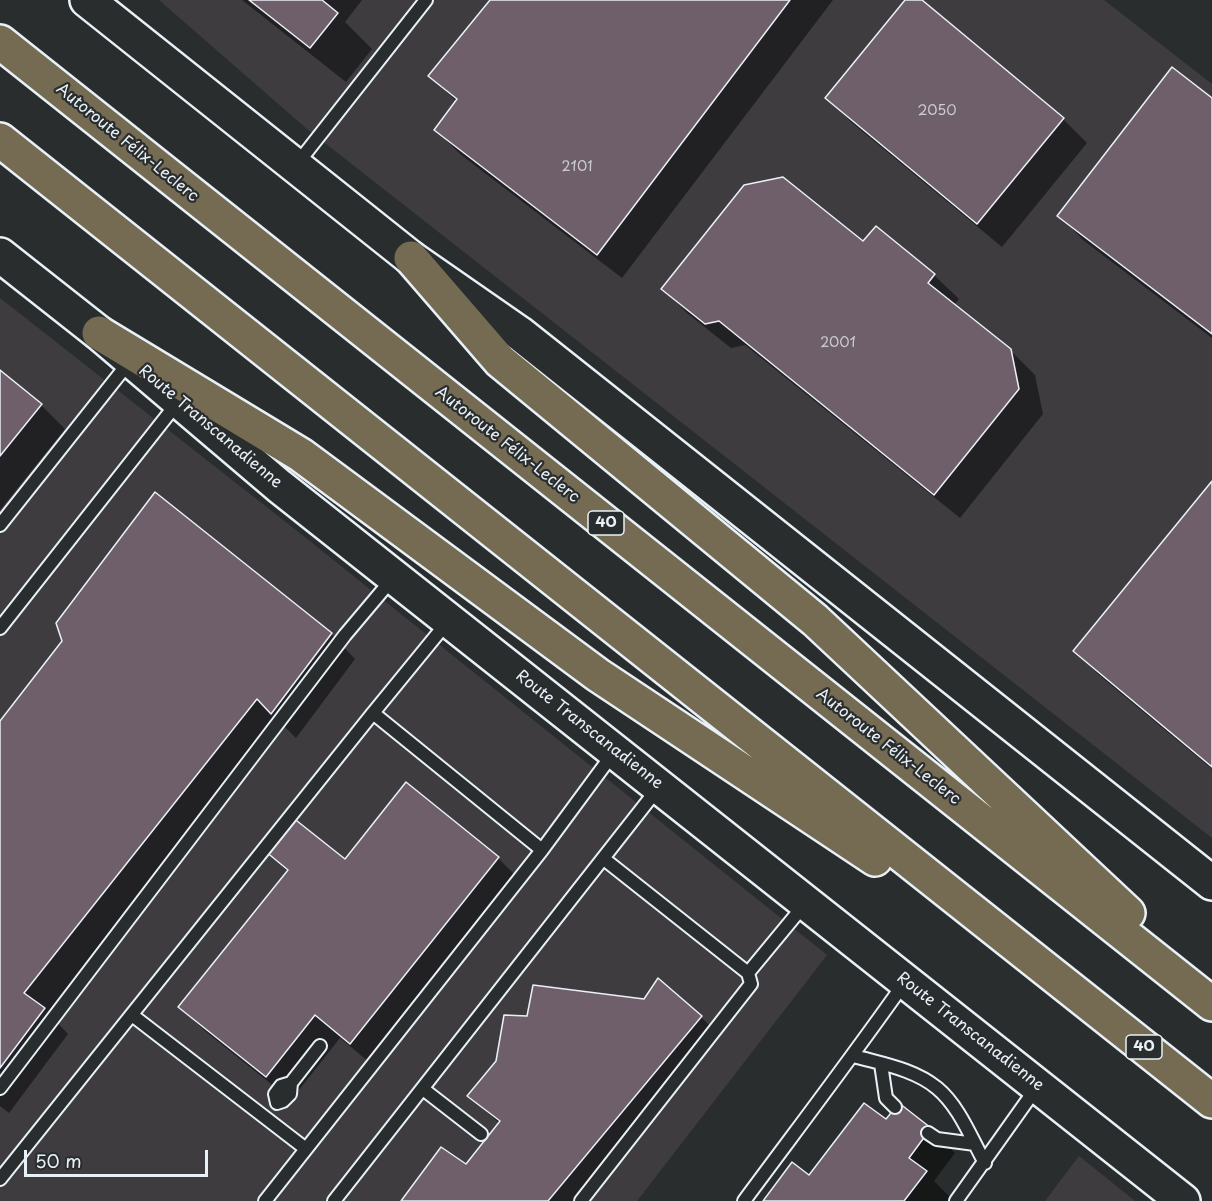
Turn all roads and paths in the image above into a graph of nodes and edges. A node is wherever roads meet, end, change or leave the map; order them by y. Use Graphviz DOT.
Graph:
graph roads {
  1 [pos="87,0"];
  2 [pos="426,0"];
  3 [pos="0,42"];
  4 [pos="0,140"];
  5 [pos="296,166"];
  6 [pos="0,255"];
  7 [pos="411,258"];
  8 [pos="99,333"];
  9 [pos="131,360"];
  10 [pos="179,401"];
  11 [pos="0,525"];
  12 [pos="394,577"];
  13 [pos="450,619"];
  14 [pos="0,628"];
  15 [pos="373,714"];
  16 [pos="615,751"];
  17 [pos="660,786"];
  18 [pos="542,850"];
  19 [pos="604,859"];
  20 [pos="1212,883"];
  21 [pos="806,902"];
  22 [pos="748,973"];
  23 [pos="906,982"];
  24 [pos="1212,992"];
  25 [pos="1076,993"];
  26 [pos="1212,1004"];
  27 [pos="132,1015"];
  28 [pos="320,1046"];
  29 [pos="854,1056"];
  30 [pos="881,1064"];
  31 [pos="1037,1086"];
  32 [pos="0,1088"];
  33 [pos="423,1089"];
  34 [pos="1212,1101"];
  35 [pos="895,1107"];
  36 [pos="265,1118"];
  37 [pos="928,1133"];
  38 [pos="481,1134"];
  39 [pos="975,1144"];
  40 [pos="306,1149"];
  41 [pos="985,1163"];
  42 [pos="0,1179"];
  43 [pos="265,1201"];
  44 [pos="334,1201"];
  45 [pos="581,1201"];
  46 [pos="744,1201"];
  47 [pos="956,1201"];
  48 [pos="1183,1201"];
  1 -- 5 [label="main road"];
  2 -- 5 [label="lane"];
  3 -- 26 [label="highway, Autoroute Félix-Leclerc / 40"];
  4 -- 25 [label="highway, 40"];
  5 -- 7 [label="main road"];
  6 -- 8 [label="main road, Route Transcanadienne"];
  7 -- 20 [label="main road"];
  7 -- 24 [label="highway"];
  8 -- 9 [label="main road, Route Transcanadienne"];
  8 -- 25 [label="highway"];
  9 -- 10 [label="main road, Route Transcanadienne"];
  9 -- 11 [label="lane"];
  10 -- 12 [label="main road, Route Transcanadienne"];
  10 -- 14 [label="lane"];
  12 -- 13 [label="main road, Route Transcanadienne"];
  12 -- 32 [label="lane"];
  13 -- 15 [label="lane"];
  13 -- 16 [label="main road, Route Transcanadienne"];
  15 -- 18 [label="lane"];
  15 -- 27 [label="lane"];
  16 -- 17 [label="main road, Route Transcanadienne"];
  16 -- 18 [label="lane"];
  17 -- 19 [label="lane"];
  17 -- 21 [label="main road, Route Transcanadienne"];
  18 -- 40 [label="lane"];
  19 -- 22 [label="lane"];
  19 -- 33 [label="lane"];
  21 -- 22 [label="lane"];
  21 -- 23 [label="main road, Route Transcanadienne"];
  22 -- 45 [label="lane"];
  23 -- 29 [label="lane"];
  23 -- 31 [label="main road, Route Transcanadienne"];
  25 -- 34 [label="highway, 40"];
  27 -- 36 [label="lane"];
  27 -- 42 [label="lane"];
  28 -- 36 [label="lane"];
  29 -- 30 [label="lane"];
  29 -- 46 [label="lane"];
  30 -- 35 [label="lane"];
  30 -- 39 [label="lane"];
  31 -- 41 [label="lane"];
  31 -- 48 [label="main road, Route Transcanadienne"];
  33 -- 38 [label="lane"];
  33 -- 44 [label="lane"];
  36 -- 40 [label="lane"];
  37 -- 39 [label="lane"];
  39 -- 41 [label="lane"];
  40 -- 43 [label="lane"];
  41 -- 47 [label="lane"];
}
